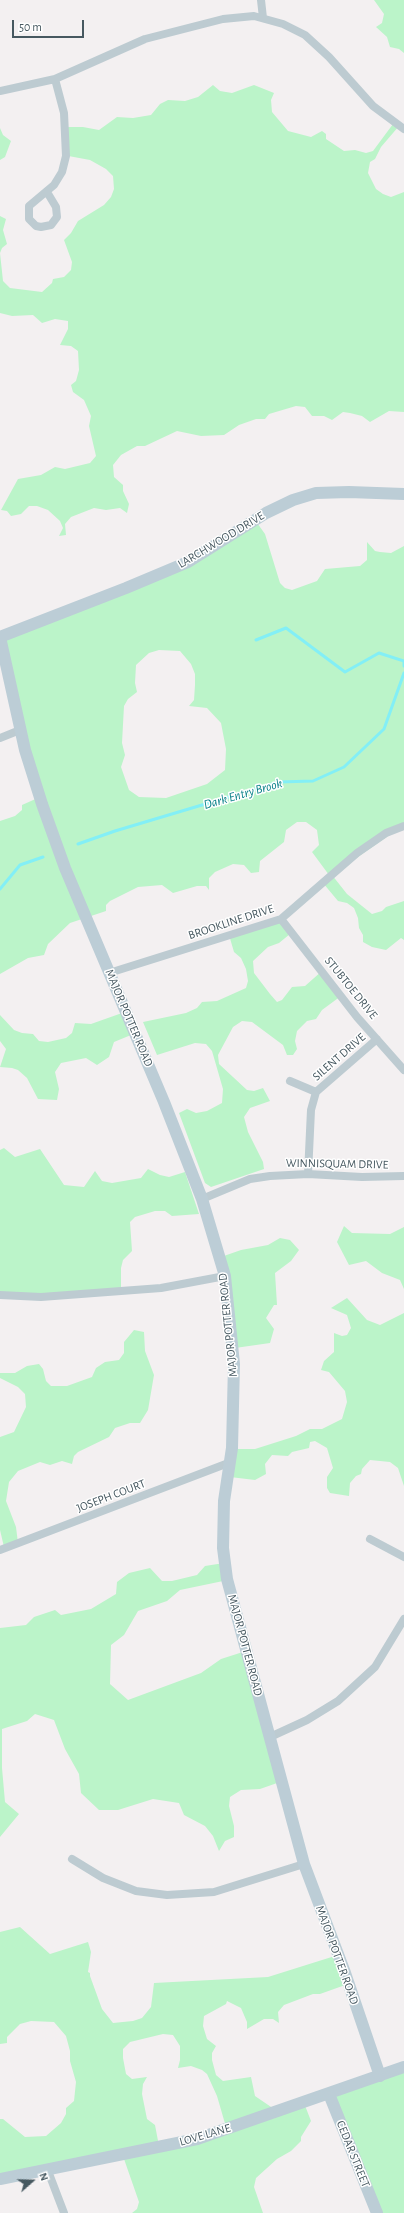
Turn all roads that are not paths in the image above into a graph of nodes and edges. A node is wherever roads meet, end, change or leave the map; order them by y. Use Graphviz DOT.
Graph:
graph roads {
  1 [pos="261,0"];
  2 [pos="263,18"];
  3 [pos="55,79"];
  4 [pos="0,91"];
  5 [pos="404,129"];
  6 [pos="47,192"];
  7 [pos="404,494"];
  8 [pos="0,637"];
  9 [pos="20,730"];
  10 [pos="0,738"];
  11 [pos="404,826"];
  12 [pos="281,919"];
  13 [pos="109,973"];
  14 [pos="377,1039"];
  15 [pos="404,1070"];
  16 [pos="290,1081"];
  17 [pos="316,1092"];
  18 [pos="308,1174"];
  19 [pos="404,1176"];
  20 [pos="202,1199"];
  21 [pos="225,1276"];
  22 [pos="0,1294"];
  23 [pos="231,1462"];
  24 [pos="370,1539"];
  25 [pos="0,1550"];
  26 [pos="404,1557"];
  27 [pos="404,1619"];
  28 [pos="270,1737"];
  29 [pos="72,1859"];
  30 [pos="304,1864"];
  31 [pos="404,2067"];
  32 [pos="380,2076"];
  33 [pos="329,2094"];
  34 [pos="48,2171"];
  35 [pos="0,2180"];
  36 [pos="64,2213"];
  37 [pos="377,2213"];
  1 -- 2 [label="street"];
  2 -- 3 [label="street"];
  2 -- 5 [label="street"];
  3 -- 4 [label="street"];
  3 -- 6 [label="street"];
  7 -- 8 [label="street, LARCHWOOD DRIVE"];
  8 -- 9 [label="street, MAJOR POTTER ROAD"];
  9 -- 10 [label="street"];
  9 -- 13 [label="street, MAJOR POTTER ROAD"];
  11 -- 12 [label="street, BROOKLINE DRIVE"];
  12 -- 13 [label="street, BROOKLINE DRIVE"];
  12 -- 14 [label="street, STUBTOE DRIVE"];
  13 -- 20 [label="street, MAJOR POTTER ROAD"];
  14 -- 15 [label="street, STUBTOE DRIVE"];
  14 -- 17 [label="street, SILENT DRIVE"];
  16 -- 17 [label="street, SILENT DRIVE"];
  17 -- 18 [label="street, SILENT DRIVE"];
  18 -- 19 [label="street, WINNISQUAM DRIVE"];
  18 -- 20 [label="street, WINNISQUAM DRIVE"];
  20 -- 21 [label="street, MAJOR POTTER ROAD"];
  21 -- 22 [label="street"];
  21 -- 23 [label="street, MAJOR POTTER ROAD"];
  23 -- 25 [label="street, JOSEPH COURT"];
  23 -- 28 [label="street, MAJOR POTTER ROAD"];
  24 -- 26 [label="street"];
  27 -- 28 [label="street"];
  28 -- 30 [label="street, MAJOR POTTER ROAD"];
  29 -- 30 [label="street"];
  30 -- 32 [label="street, MAJOR POTTER ROAD"];
  31 -- 32 [label="street, LOVE LANE"];
  32 -- 33 [label="street, LOVE LANE"];
  33 -- 34 [label="street, LOVE LANE"];
  33 -- 37 [label="street, CEDAR STREET"];
  34 -- 35 [label="street, LOVE LANE"];
  34 -- 36 [label="street"];
}
